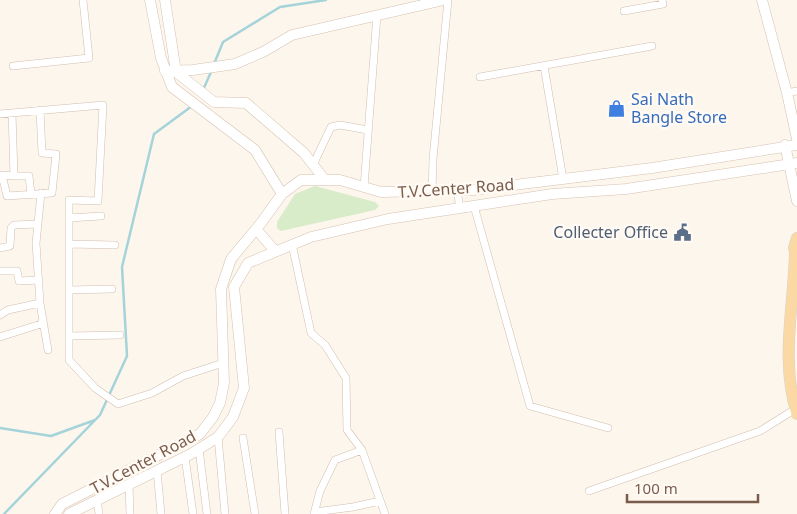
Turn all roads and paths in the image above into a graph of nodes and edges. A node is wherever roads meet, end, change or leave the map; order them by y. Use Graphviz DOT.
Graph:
graph roads {
  1 [pos="83,0"];
  2 [pos="150,0"];
  3 [pos="166,0"];
  4 [pos="444,0"];
  5 [pos="448,0"];
  6 [pos="662,0"];
  7 [pos="762,0"];
  8 [pos="624,11"];
  9 [pos="377,16"];
  10 [pos="652,46"];
  11 [pos="13,66"];
  12 [pos="544,66"];
  13 [pos="164,72"];
  14 [pos="178,75"];
  15 [pos="480,77"];
  16 [pos="792,92"];
  17 [pos="40,110"];
  18 [pos="12,113"];
  19 [pos="0,114"];
  20 [pos="368,130"];
  21 [pos="797,139"];
  22 [pos="786,145"];
  23 [pos="797,145"];
  24 [pos="793,163"];
  25 [pos="313,165"];
  26 [pos="597,175"];
  27 [pos="14,176"];
  28 [pos="324,179"];
  29 [pos="563,179"];
  30 [pos="1,183"];
  31 [pos="364,187"];
  32 [pos="457,191"];
  33 [pos="598,191"];
  34 [pos="432,192"];
  35 [pos="41,193"];
  36 [pos="31,194"];
  37 [pos="282,194"];
  38 [pos="797,201"];
  39 [pos="474,206"];
  40 [pos="460,208"];
  41 [pos="101,216"];
  42 [pos="68,218"];
  43 [pos="37,224"];
  44 [pos="256,229"];
  45 [pos="797,238"];
  46 [pos="69,244"];
  47 [pos="292,244"];
  48 [pos="115,245"];
  49 [pos="0,248"];
  50 [pos="275,251"];
  51 [pos="796,254"];
  52 [pos="0,270"];
  53 [pos="39,280"];
  54 [pos="70,290"];
  55 [pos="112,290"];
  56 [pos="40,303"];
  57 [pos="0,315"];
  58 [pos="43,319"];
  59 [pos="120,335"];
  60 [pos="69,336"];
  61 [pos="0,337"];
  62 [pos="48,350"];
  63 [pos="224,363"];
  64 [pos="796,410"];
  65 [pos="608,428"];
  66 [pos="279,432"];
  67 [pos="218,437"];
  68 [pos="243,438"];
  69 [pos="185,441"];
  70 [pos="362,450"];
  71 [pos="191,453"];
  72 [pos="157,470"];
  73 [pos="128,484"];
  74 [pos="589,492"];
  75 [pos="97,499"];
  76 [pos="380,501"];
  77 [pos="314,513"];
  78 [pos="55,514"];
  79 [pos="69,514"];
  80 [pos="99,514"];
  81 [pos="130,514"];
  82 [pos="160,514"];
  83 [pos="193,514"];
  84 [pos="207,514"];
  85 [pos="225,514"];
  86 [pos="255,514"];
  87 [pos="285,514"];
  88 [pos="385,514"];
  1 -- 11 [label="street"];
  2 -- 13 [label="street"];
  3 -- 14 [label="street"];
  4 -- 9 [label="street"];
  5 -- 34 [label="street"];
  6 -- 8 [label="street"];
  7 -- 16 [label="street"];
  9 -- 14 [label="street"];
  9 -- 20 [label="street"];
  10 -- 12 [label="street"];
  12 -- 15 [label="street"];
  12 -- 29 [label="street"];
  13 -- 14 [label="street"];
  13 -- 37 [label="street"];
  14 -- 25 [label="street"];
  16 -- 21 [label="street"];
  17 -- 18 [label="street"];
  17 -- 35 [label="street"];
  17 -- 42 [label="street"];
  18 -- 19 [label="street"];
  18 -- 27 [label="street"];
  20 -- 25 [label="street"];
  20 -- 31 [label="street"];
  22 -- 23 [label="street, T.V.Center Road"];
  22 -- 24 [label="street"];
  22 -- 26 [label="street, T.V.Center Road"];
  24 -- 33 [label="street, T.V.Center Road"];
  24 -- 38 [label="street"];
  25 -- 28 [label="street"];
  26 -- 29 [label="street, T.V.Center Road"];
  26 -- 33 [label="street"];
  27 -- 30 [label="street"];
  27 -- 36 [label="street"];
  28 -- 31 [label="street, T.V.Center Road"];
  28 -- 37 [label="street, T.V.Center Road"];
  29 -- 32 [label="street, T.V.Center Road"];
  30 -- 36 [label="street"];
  31 -- 34 [label="street, T.V.Center Road"];
  32 -- 34 [label="street, T.V.Center Road"];
  32 -- 40 [label="street"];
  33 -- 39 [label="street, T.V.Center Road"];
  35 -- 36 [label="street"];
  35 -- 43 [label="street"];
  37 -- 44 [label="street, T.V.Center Road"];
  39 -- 40 [label="street, T.V.Center Road"];
  39 -- 65 [label="street"];
  40 -- 47 [label="street, T.V.Center Road"];
  41 -- 42 [label="street"];
  42 -- 46 [label="street"];
  43 -- 49 [label="street"];
  43 -- 53 [label="street"];
  44 -- 50 [label="street"];
  44 -- 63 [label="street, T.V.Center Road"];
  45 -- 51 [label="main road"];
  46 -- 48 [label="street"];
  46 -- 54 [label="street"];
  47 -- 50 [label="street, T.V.Center Road"];
  47 -- 70 [label="street"];
  50 -- 67 [label="street, T.V.Center Road"];
  51 -- 64 [label="main road"];
  52 -- 53 [label="street"];
  53 -- 56 [label="street"];
  54 -- 55 [label="street"];
  54 -- 60 [label="street"];
  56 -- 57 [label="street"];
  56 -- 58 [label="street"];
  58 -- 61 [label="street"];
  58 -- 62 [label="street"];
  59 -- 60 [label="street"];
  60 -- 63 [label="street"];
  63 -- 69 [label="street, T.V.Center Road"];
  64 -- 74 [label="street"];
  66 -- 87 [label="street"];
  67 -- 71 [label="street, T.V.Center Road"];
  67 -- 85 [label="street"];
  68 -- 86 [label="street"];
  69 -- 71 [label="street"];
  69 -- 78 [label="street, T.V.Center Road"];
  70 -- 76 [label="street"];
  70 -- 77 [label="street"];
  71 -- 72 [label="street, T.V.Center Road"];
  71 -- 83 [label="street"];
  71 -- 84 [label="street"];
  72 -- 73 [label="street, T.V.Center Road"];
  72 -- 82 [label="street"];
  73 -- 75 [label="street, T.V.Center Road"];
  73 -- 81 [label="street"];
  75 -- 79 [label="street, T.V.Center Road"];
  75 -- 80 [label="street"];
  76 -- 77 [label="street"];
  76 -- 88 [label="street"];
}
